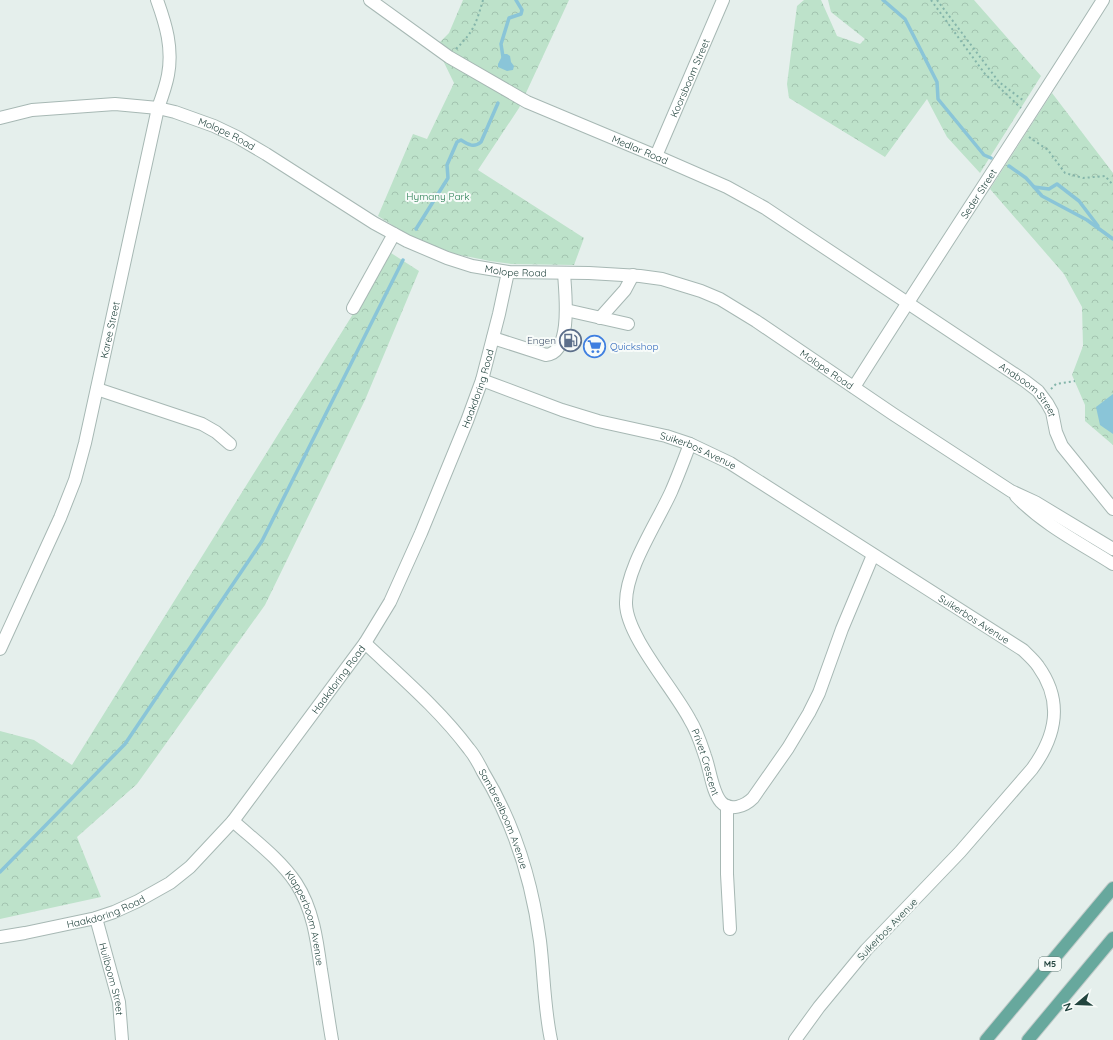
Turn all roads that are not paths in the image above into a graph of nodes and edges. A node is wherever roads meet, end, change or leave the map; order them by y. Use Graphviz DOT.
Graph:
graph roads {
  1 [pos="157,0"];
  2 [pos="370,0"];
  3 [pos="723,0"];
  4 [pos="1103,0"];
  5 [pos="158,108"];
  6 [pos="0,118"];
  7 [pos="656,156"];
  8 [pos="394,234"];
  9 [pos="508,272"];
  10 [pos="564,273"];
  11 [pos="633,275"];
  12 [pos="907,303"];
  13 [pos="353,308"];
  14 [pos="566,310"];
  15 [pos="600,318"];
  16 [pos="628,324"];
  17 [pos="493,338"];
  18 [pos="482,380"];
  19 [pos="854,387"];
  20 [pos="97,389"];
  21 [pos="230,444"];
  22 [pos="690,444"];
  23 [pos="1011,491"];
  24 [pos="1113,509"];
  25 [pos="1113,549"];
  26 [pos="873,555"];
  27 [pos="1113,564"];
  28 [pos="365,643"];
  29 [pos="0,649"];
  30 [pos="727,806"];
  31 [pos="233,820"];
  32 [pos="1113,888"];
  33 [pos="96,918"];
  34 [pos="730,929"];
  35 [pos="0,937"];
  36 [pos="1113,938"];
  37 [pos="122,1040"];
  38 [pos="332,1040"];
  39 [pos="551,1040"];
  40 [pos="795,1040"];
  41 [pos="986,1040"];
  42 [pos="1028,1040"];
  1 -- 5 [label="street, Karee Street"];
  2 -- 7 [label="street, Medlar Road"];
  3 -- 7 [label="street, Koorsboom Street"];
  4 -- 12 [label="street, Seder Street"];
  5 -- 6 [label="street, Molope Road"];
  5 -- 8 [label="street, Molope Road"];
  5 -- 20 [label="street, Karee Street"];
  7 -- 12 [label="street, Medlar Road"];
  8 -- 9 [label="street, Molope Road"];
  8 -- 13 [label="street"];
  9 -- 10 [label="street, Molope Road"];
  9 -- 17 [label="street, Haakdoring Road"];
  10 -- 11 [label="street, Molope Road"];
  10 -- 14 [label="street"];
  11 -- 15 [label="street"];
  11 -- 19 [label="street, Molope Road"];
  12 -- 19 [label="street, Seder Street"];
  12 -- 24 [label="street, Anaboom Street"];
  14 -- 15 [label="street"];
  14 -- 17 [label="street"];
  15 -- 16 [label="street"];
  17 -- 18 [label="street, Haakdoring Road"];
  18 -- 22 [label="street, Suikerbos Avenue"];
  18 -- 28 [label="street, Haakdoring Road"];
  19 -- 23 [label="street, Molope Road"];
  20 -- 21 [label="street"];
  20 -- 29 [label="street, Karee Street"];
  22 -- 26 [label="street, Suikerbos Avenue"];
  22 -- 30 [label="street, Privet Crescent"];
  23 -- 25 [label="street, Molope Road"];
  23 -- 27 [label="street, Molope Road"];
  26 -- 30 [label="street, Privet Crescent"];
  26 -- 40 [label="street, Suikerbos Avenue"];
  28 -- 31 [label="street, Haakdoring Road"];
  28 -- 39 [label="street, Sambreelboom Avenue"];
  30 -- 34 [label="street"];
  31 -- 33 [label="street, Haakdoring Road"];
  31 -- 38 [label="street, Klapperboom Avenue"];
  32 -- 41 [label="main road, M5"];
  33 -- 35 [label="street, Haakdoring Road"];
  33 -- 37 [label="street, Huilboom Street"];
  36 -- 42 [label="main road"];
}
